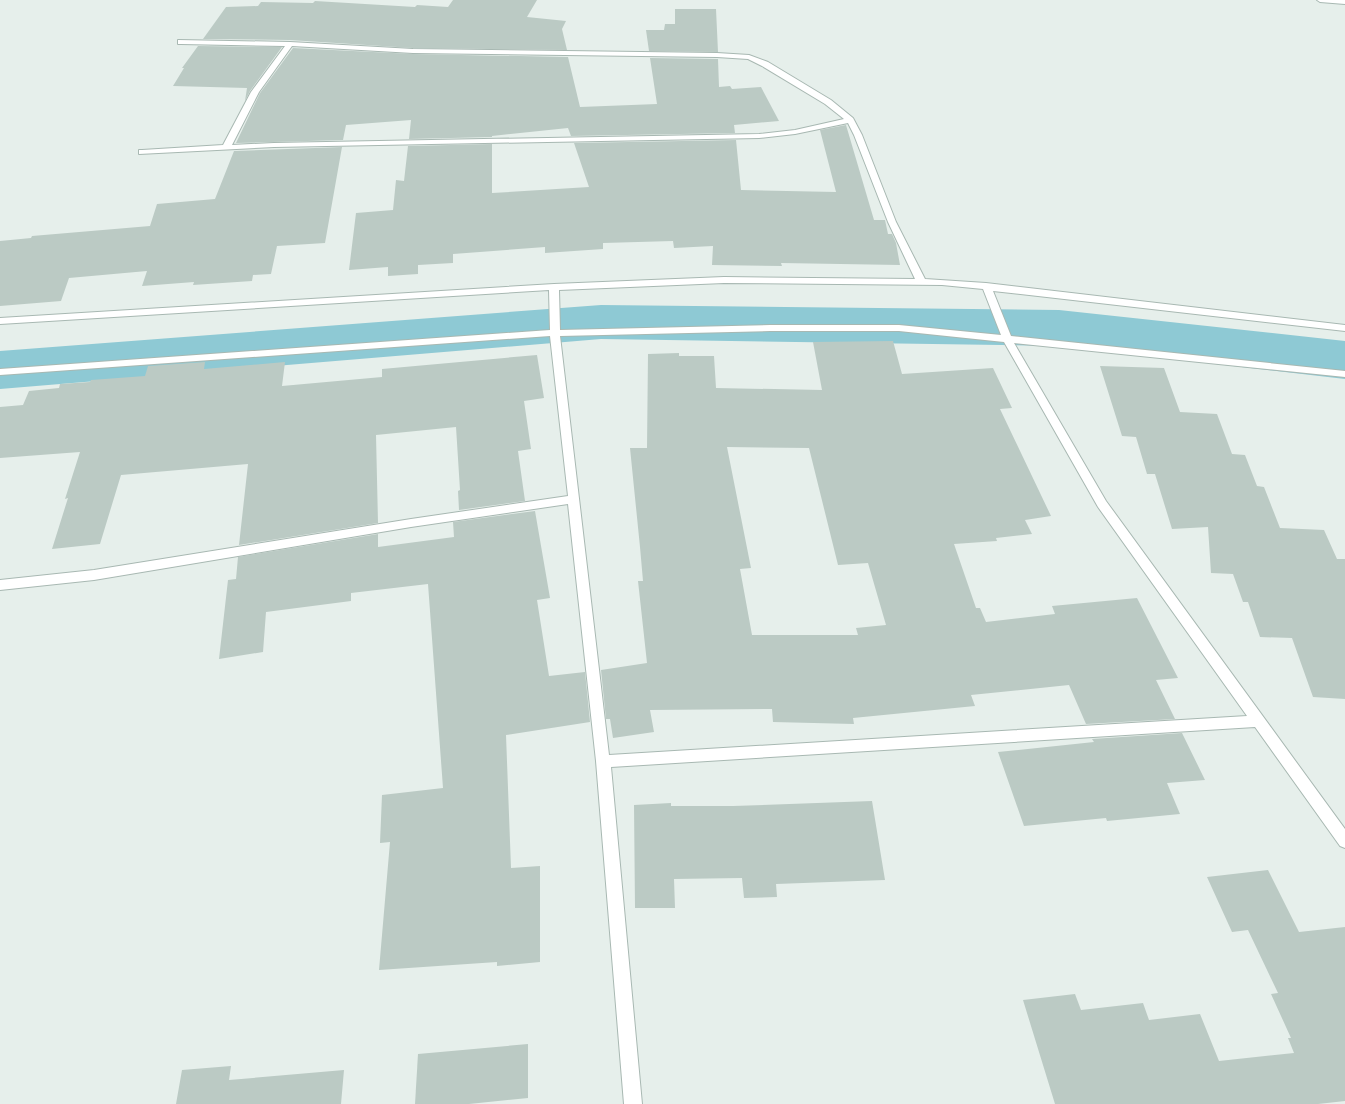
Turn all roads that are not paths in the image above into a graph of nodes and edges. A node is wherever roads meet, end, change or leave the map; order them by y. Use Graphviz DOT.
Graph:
graph roads {
  1 [pos="1320,0"];
  2 [pos="1345,2"];
  3 [pos="181,42"];
  4 [pos="290,44"];
  5 [pos="850,120"];
  6 [pos="226,148"];
  7 [pos="142,152"];
  8 [pos="921,281"];
  9 [pos="986,286"];
  10 [pos="554,287"];
  11 [pos="0,322"];
  12 [pos="1345,328"];
  13 [pos="555,330"];
  14 [pos="1005,333"];
  15 [pos="0,372"];
  16 [pos="1345,374"];
  17 [pos="573,499"];
  18 [pos="0,585"];
  19 [pos="1259,721"];
  20 [pos="603,761"];
  21 [pos="1345,842"];
  22 [pos="633,1104"];
  1 -- 2 [label="street"];
  3 -- 4 [label="street"];
  4 -- 5 [label="street"];
  4 -- 6 [label="street"];
  5 -- 6 [label="street"];
  5 -- 8 [label="street"];
  6 -- 7 [label="street"];
  8 -- 9 [label="street"];
  8 -- 10 [label="street"];
  9 -- 12 [label="street"];
  9 -- 14 [label="street"];
  10 -- 11 [label="street"];
  10 -- 13 [label="street"];
  13 -- 14 [label="street"];
  13 -- 15 [label="street"];
  13 -- 17 [label="street"];
  14 -- 16 [label="street"];
  14 -- 19 [label="street"];
  17 -- 18 [label="street"];
  17 -- 20 [label="street"];
  19 -- 20 [label="street"];
  19 -- 21 [label="street"];
  20 -- 22 [label="street"];
}
